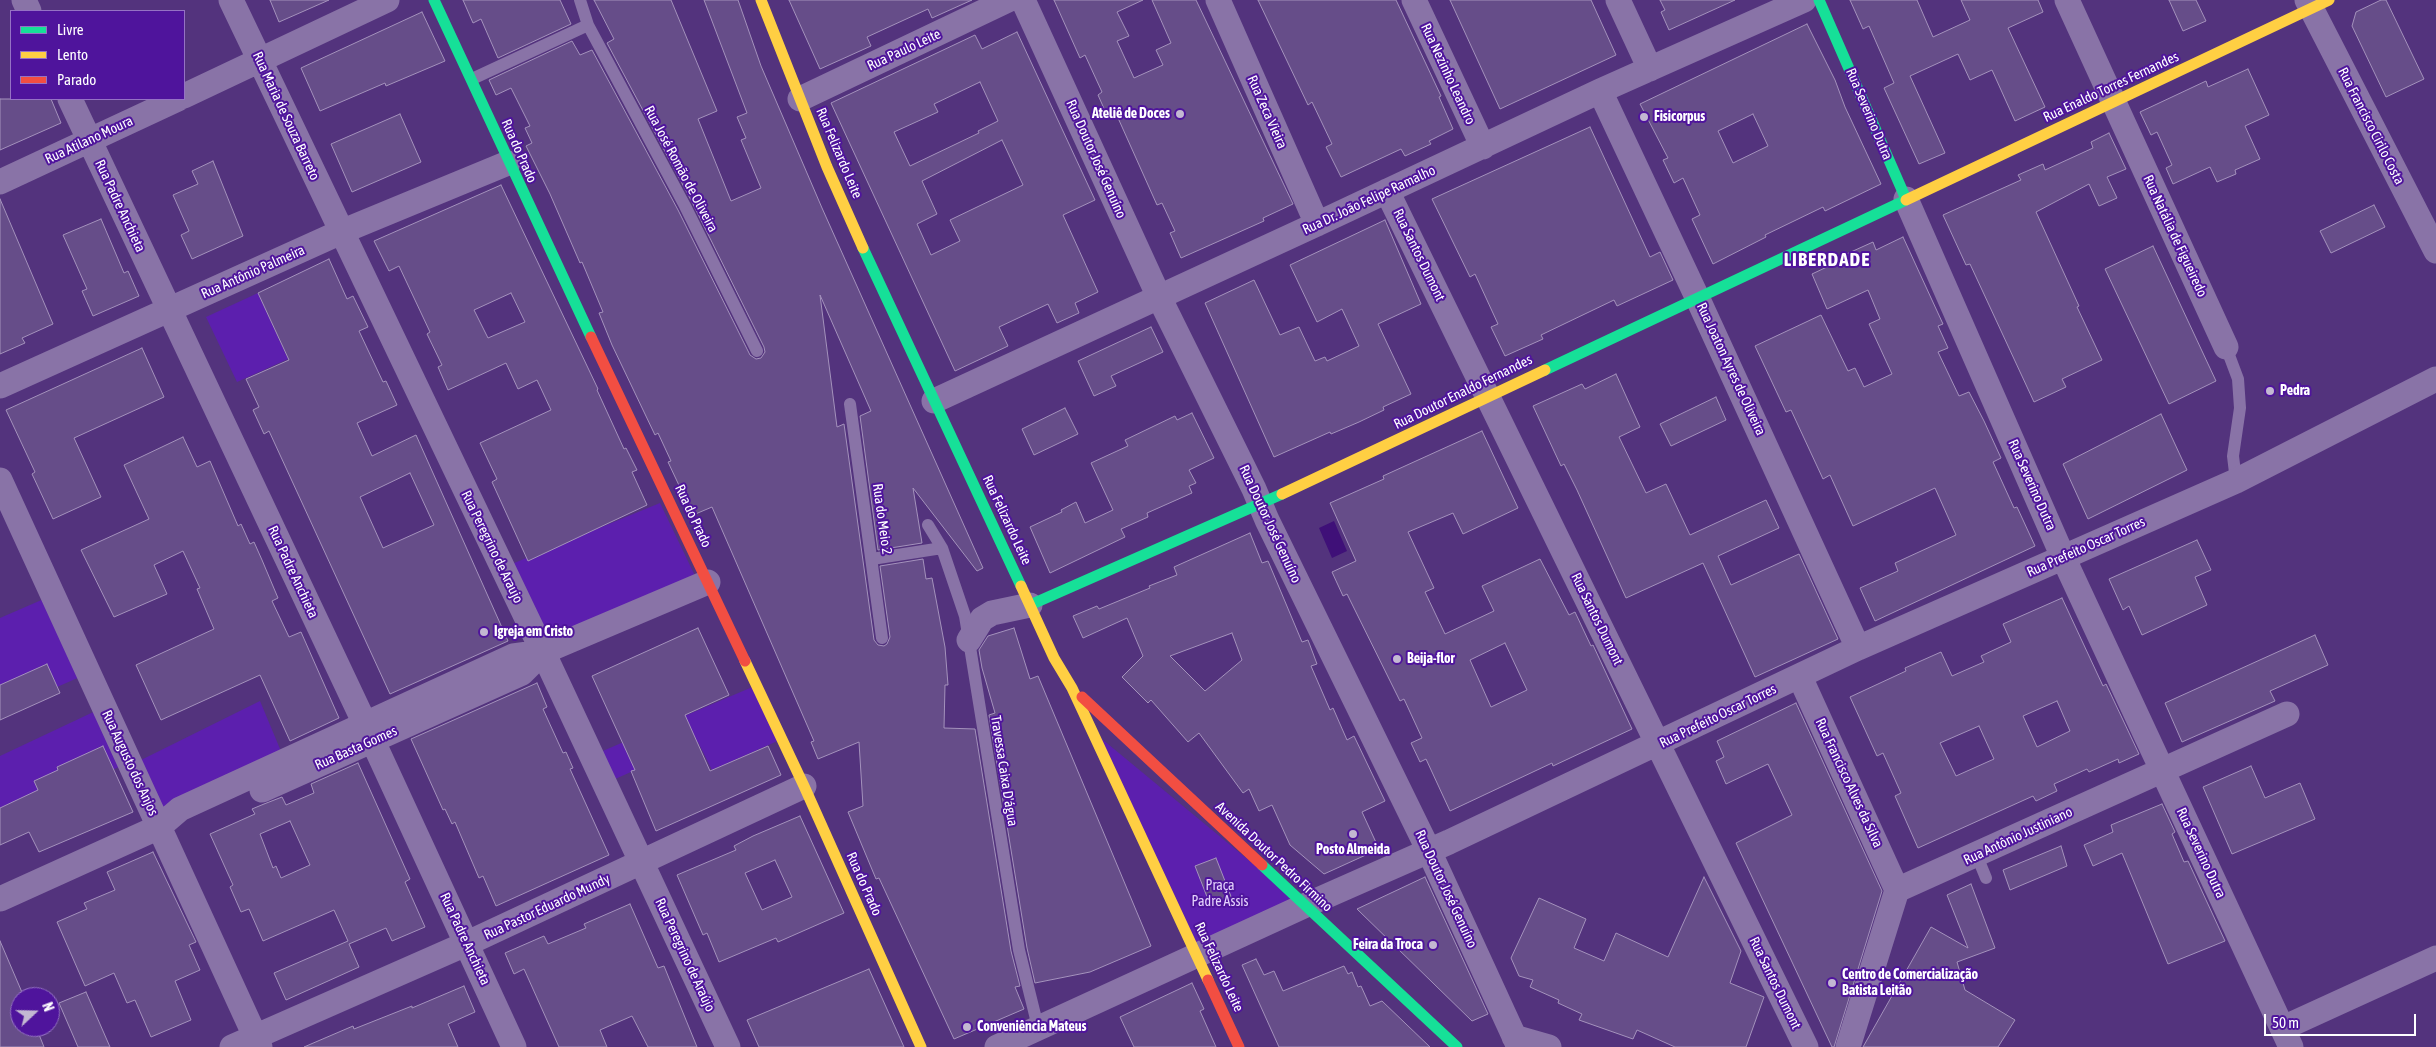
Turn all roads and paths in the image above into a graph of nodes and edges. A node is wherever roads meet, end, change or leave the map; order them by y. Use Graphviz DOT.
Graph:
graph roads {
  1 [pos="231,0"];
  2 [pos="387,0"];
  3 [pos="434,0"];
  4 [pos="580,0"];
  5 [pos="761,0"];
  6 [pos="1008,0"];
  7 [pos="1023,0"];
  8 [pos="1218,0"];
  9 [pos="1414,0"];
  10 [pos="1618,0"];
  11 [pos="1804,0"];
  12 [pos="1819,0"];
  13 [pos="2067,0"];
  14 [pos="2316,3"];
  15 [pos="588,25"];
  16 [pos="260,61"];
  17 [pos="1650,69"];
  18 [pos="472,80"];
  19 [pos="1600,92"];
  20 [pos="185,96"];
  21 [pos="800,99"];
  22 [pos="70,100"];
  23 [pos="176,100"];
  24 [pos="2114,103"];
  25 [pos="89,140"];
  26 [pos="1482,147"];
  27 [pos="508,163"];
  28 [pos="0,182"];
  29 [pos="1387,191"];
  30 [pos="1906,199"];
  31 [pos="1317,224"];
  32 [pos="341,232"];
  33 [pos="2436,251"];
  34 [pos="1159,297"];
  35 [pos="1697,297"];
  36 [pos="168,309"];
  37 [pos="2226,347"];
  38 [pos="757,351"];
  39 [pos="2436,379"];
  40 [pos="0,386"];
  41 [pos="1489,396"];
  42 [pos="934,401"];
  43 [pos="850,404"];
  44 [pos="0,480"];
  45 [pos="2236,481"];
  46 [pos="1260,504"];
  47 [pos="928,525"];
  48 [pos="942,548"];
  49 [pos="2064,557"];
  50 [pos="872,559"];
  51 [pos="708,582"];
  52 [pos="1030,605"];
  53 [pos="882,638"];
  54 [pos="969,640"];
  55 [pos="1858,648"];
  56 [pos="543,652"];
  57 [pos="1800,677"];
  58 [pos="1072,688"];
  59 [pos="2287,714"];
  60 [pos="369,732"];
  61 [pos="1658,745"];
  62 [pos="2162,769"];
  63 [pos="804,786"];
  64 [pos="159,827"];
  65 [pos="1429,851"];
  66 [pos="641,863"];
  67 [pos="1898,890"];
  68 [pos="0,899"];
  69 [pos="1304,906"];
  70 [pos="468,943"];
  71 [pos="1197,955"];
  72 [pos="2436,958"];
  73 [pos="1038,1027"];
  74 [pos="2287,1038"];
  75 [pos="258,1041"];
  76 [pos="1517,1042"];
  77 [pos="232,1047"];
  78 [pos="514,1047"];
  79 [pos="728,1047"];
  80 [pos="921,1047"];
  81 [pos="997,1047"];
  82 [pos="1239,1047"];
  83 [pos="1457,1047"];
  84 [pos="1549,1047"];
  85 [pos="1806,1047"];
  86 [pos="1848,1047"];
  1 -- 16 [label="street, Rua Maria de Souza Barreto"];
  2 -- 16 [label="street"];
  3 -- 18 [label="main road, Rua do Prado"];
  4 -- 15 [label="lane, Rua José Romão de Oliveira"];
  5 -- 21 [label="main road, Rua Felizardo Leite"];
  6 -- 21 [label="street, Rua Paulo Leite"];
  7 -- 34 [label="street, Rua Doutor José Genuíno"];
  8 -- 31 [label="street, Rua Zeca Vieira"];
  9 -- 26 [label="street, Rua Nezinho Leandro"];
  10 -- 17 [label="street"];
  11 -- 17 [label="street, Rua Dr. João Felipe Ramalho"];
  12 -- 30 [label="main road, Rua Severino Dutra"];
  13 -- 24 [label="street, Rua Natália de Figueiredo"];
  14 -- 24 [label="main road, Rua Enaldo Torres Fernandes"];
  14 -- 33 [label="street, Rua Francisco Cirilo Costa"];
  15 -- 18 [label="lane"];
  15 -- 38 [label="lane, Rua José Romão de Oliveira"];
  16 -- 20 [label="street"];
  16 -- 32 [label="street, Rua Maria de Souza Barreto"];
  17 -- 19 [label="street, Rua Dr. João Felipe Ramalho"];
  18 -- 27 [label="main road, Rua do Prado"];
  19 -- 26 [label="street, Rua Dr. João Felipe Ramalho"];
  19 -- 35 [label="street, Rua Joaton Ayres de Oliveira"];
  21 -- 42 [label="main road, Rua Felizardo Leite"];
  22 -- 25 [label="street, Rua Padre Anchieta"];
  23 -- 25 [label="street, Rua Atilano Moura"];
  24 -- 30 [label="main road, Rua Enaldo Torres Fernandes"];
  24 -- 37 [label="street, Rua Natália de Figueiredo"];
  25 -- 28 [label="street, Rua Atilano Moura"];
  25 -- 36 [label="street, Rua Padre Anchieta"];
  26 -- 29 [label="street, Rua Dr. João Felipe Ramalho"];
  27 -- 32 [label="street, Rua Antônio Palmeira"];
  27 -- 51 [label="main road, Rua do Prado"];
  29 -- 31 [label="street, Rua Dr. João Felipe Ramalho"];
  29 -- 41 [label="street, Rua Santos Dumont"];
  30 -- 35 [label="main road, Rua Doutor Enaldo Fernandes"];
  30 -- 49 [label="street, Rua Severino Dutra"];
  31 -- 34 [label="street, Rua Dr. João Felipe Ramalho"];
  32 -- 36 [label="street, Rua Antônio Palmeira"];
  32 -- 56 [label="street, Rua Peregrino de Araujo"];
  34 -- 42 [label="street, Rua Dr. João Felipe Ramalho"];
  34 -- 46 [label="street, Rua Doutor José Genuíno"];
  35 -- 41 [label="main road, Rua Doutor Enaldo Fernandes"];
  35 -- 55 [label="street, Rua Joaton Ayres de Oliveira"];
  36 -- 40 [label="street, Rua Antônio Palmeira"];
  36 -- 60 [label="street, Rua Padre Anchieta"];
  37 -- 45 [label="lane, Rua Natália de Figueiredo"];
  39 -- 45 [label="street, Rua Prefeito Oscar Torres"];
  41 -- 46 [label="main road, Rua Doutor Enaldo Fernandes"];
  41 -- 61 [label="street, Rua Santos Dumont"];
  42 -- 52 [label="main road, Rua Felizardo Leite"];
  43 -- 50 [label="lane, Rua do Meio 2"];
  44 -- 64 [label="street, Rua Augusto dos Anjos"];
  45 -- 49 [label="street, Rua Prefeito Oscar Torres"];
  46 -- 52 [label="main road, Rua Doutor Enaldo Fernandes"];
  46 -- 65 [label="street, Rua Doutor José Genuíno"];
  47 -- 48 [label="lane, Travessa Caixa D'água"];
  48 -- 50 [label="lane"];
  48 -- 54 [label="lane, Travessa Caixa D'água"];
  49 -- 55 [label="street, Rua Prefeito Oscar Torres"];
  49 -- 62 [label="street, Rua Severino Dutra"];
  50 -- 53 [label="lane, Rua do Meio 2"];
  51 -- 56 [label="street, Rua Basta Gomes"];
  51 -- 63 [label="main road, Rua do Prado"];
  52 -- 54 [label="street"];
  52 -- 58 [label="main road, Rua Felizardo Leite"];
  54 -- 73 [label="lane, Travessa Caixa D'água"];
  55 -- 57 [label="street, Rua Prefeito Oscar Torres"];
  56 -- 60 [label="street, Rua Basta Gomes"];
  56 -- 66 [label="street, Rua Peregrino de Araujo"];
  57 -- 61 [label="street, Rua Prefeito Oscar Torres"];
  57 -- 67 [label="street, Rua Francisco Alves da Silva"];
  58 -- 69 [label="main road, Avenida Doutor Pedro Firmino"];
  58 -- 71 [label="main road, Rua Felizardo Leite"];
  59 -- 62 [label="street, Rua Antônio Justiniano"];
  60 -- 64 [label="street, Rua Basta Gomes"];
  60 -- 70 [label="street, Rua Padre Anchieta"];
  61 -- 65 [label="street, Rua Prefeito Oscar Torres"];
  61 -- 85 [label="street, Rua Santos Dumont"];
  62 -- 67 [label="street, Rua Antônio Justiniano"];
  62 -- 74 [label="street, Rua Severino Dutra"];
  63 -- 66 [label="street, Rua Pastor Eduardo Mundy"];
  63 -- 80 [label="main road, Rua do Prado"];
  64 -- 68 [label="street, Rua Basta Gomes"];
  64 -- 75 [label="street, Rua Augusto dos Anjos"];
  65 -- 69 [label="street, Rua Prefeito Oscar Torres"];
  65 -- 76 [label="street, Rua Doutor José Genuíno"];
  66 -- 70 [label="street, Rua Pastor Eduardo Mundy"];
  66 -- 79 [label="street, Rua Peregrino de Araújo"];
  67 -- 86 [label="street"];
  69 -- 71 [label="street, Rua Prefeito Oscar Torres"];
  69 -- 83 [label="main road, Avenida Doutor Pedro Firmino"];
  70 -- 75 [label="street, Rua Pastor Eduardo Mundy"];
  70 -- 78 [label="street, Rua Padre Anchieta"];
  71 -- 73 [label="street, Rua Prefeito Oscar Torres"];
  71 -- 82 [label="main road, Rua Felizardo Leite"];
  72 -- 74 [label="street"];
  73 -- 81 [label="street, Rua Prefeito Oscar Torres"];
  75 -- 77 [label="street, Rua Pastor Eduardo Mundy"];
  76 -- 84 [label="street"];
}
